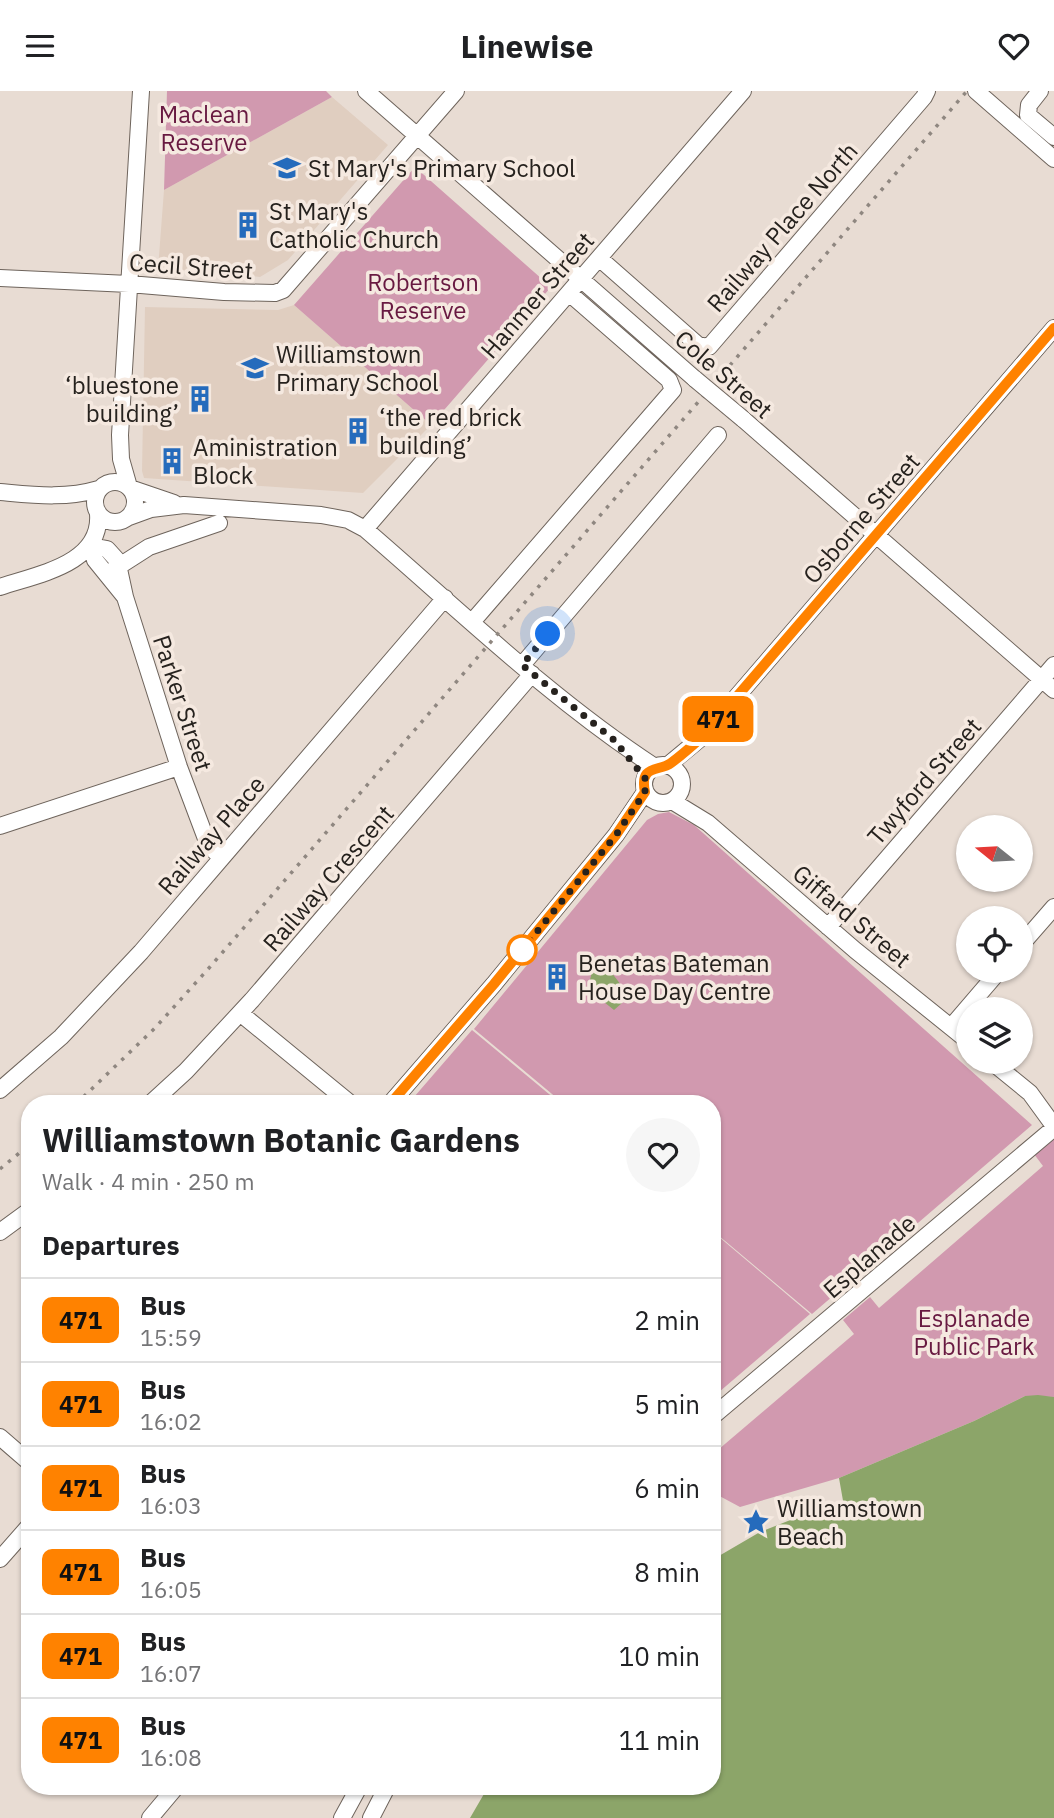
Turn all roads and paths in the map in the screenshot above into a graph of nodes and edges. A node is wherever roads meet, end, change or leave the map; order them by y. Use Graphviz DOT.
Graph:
graph roads {
  1 [pos="128,91"];
  2 [pos="141,91"];
  3 [pos="366,91"];
  4 [pos="456,91"];
  5 [pos="743,91"];
  6 [pos="927,91"];
  7 [pos="976,91"];
  8 [pos="1040,91"];
  9 [pos="418,137"];
  10 [pos="1054,137"];
  11 [pos="1054,159"];
  12 [pos="599,258"];
  13 [pos="0,278"];
  14 [pos="581,279"];
  15 [pos="129,284"];
  16 [pos="569,293"];
  17 [pos="1054,328"];
  18 [pos="120,435"];
  19 [pos="718,435"];
  20 [pos="100,488"];
  21 [pos="129,488"];
  22 [pos="0,492"];
  23 [pos="52,497"];
  24 [pos="184,505"];
  25 [pos="98,513"];
  26 [pos="128,518"];
  27 [pos="219,523"];
  28 [pos="365,529"];
  29 [pos="876,535"];
  30 [pos="98,551"];
  31 [pos="113,570"];
  32 [pos="0,587"];
  33 [pos="445,598"];
  34 [pos="472,622"];
  35 [pos="1054,665"];
  36 [pos="527,669"];
  37 [pos="1048,685"];
  38 [pos="178,767"];
  39 [pos="663,784"];
  40 [pos="0,827"];
  41 [pos="221,857"];
  42 [pos="1054,907"];
  43 [pos="828,927"];
  44 [pos="1033,931"];
  45 [pos="989,983"];
  46 [pos="240,1013"];
  47 [pos="951,1027"];
  48 [pos="956,1031"];
  49 [pos="1007,1074"];
  50 [pos="0,1090"];
  51 [pos="160,1095"];
  52 [pos="340,1095"];
  53 [pos="398,1095"];
  54 [pos="1054,1127"];
  55 [pos="21,1217"];
  56 [pos="0,1232"];
  57 [pos="721,1409"];
  58 [pos="0,1437"];
  59 [pos="21,1455"];
  60 [pos="21,1535"];
  61 [pos="0,1559"];
  62 [pos="169,1795"];
  63 [pos="348,1795"];
  64 [pos="354,1795"];
  65 [pos="383,1795"];
  66 [pos="150,1818"];
  67 [pos="341,1818"];
  68 [pos="371,1818"];
  1 -- 2 [label="street"];
  2 -- 15 [label="street"];
  3 -- 9 [label="street, Cole Street"];
  4 -- 9 [label="street, Cecil Street"];
  5 -- 12 [label="street, Hanmer Street"];
  6 -- 12 [label="street, Railway Place North"];
  7 -- 11 [label="street"];
  8 -- 10 [label="street"];
  9 -- 14 [label="street, Cole Street"];
  9 -- 15 [label="street, Cecil Street"];
  12 -- 14 [label="street, Hanmer Street"];
  13 -- 15 [label="street, Cecil Street"];
  14 -- 16 [label="street, Hanmer Street"];
  14 -- 29 [label="street, Cole Street, bridge"];
  15 -- 18 [label="street"];
  16 -- 28 [label="street, Hanmer Street"];
  16 -- 34 [label="street"];
  17 -- 29 [label="street, Osborne Street"];
  18 -- 20 [label="street"];
  18 -- 21 [label="street"];
  19 -- 36 [label="street, Railway Crescent"];
  20 -- 21 [label="street"];
  20 -- 23 [label="street"];
  20 -- 25 [label="street"];
  21 -- 24 [label="street"];
  21 -- 26 [label="street"];
  22 -- 23 [label="street"];
  23 -- 25 [label="street"];
  24 -- 26 [label="street"];
  24 -- 28 [label="street"];
  25 -- 26 [label="street"];
  25 -- 30 [label="street"];
  26 -- 30 [label="street"];
  27 -- 31 [label="street"];
  28 -- 33 [label="street, Giffard Street"];
  29 -- 37 [label="street, Cole Street"];
  29 -- 39 [label="street, Osborne Street"];
  30 -- 31 [label="street, Parker Street"];
  30 -- 32 [label="street"];
  31 -- 38 [label="street, Parker Street"];
  33 -- 34 [label="street, Giffard Street"];
  33 -- 41 [label="street, Railway Place"];
  34 -- 36 [label="street, Giffard Street"];
  35 -- 37 [label="street, Twyford Street"];
  36 -- 39 [label="street, Giffard Street"];
  36 -- 46 [label="street, Railway Crescent"];
  37 -- 43 [label="street, Twyford Street"];
  38 -- 40 [label="street"];
  38 -- 41 [label="street, Parker Street"];
  39 -- 43 [label="street, Giffard Street"];
  39 -- 53 [label="street, Osborne Street"];
  41 -- 50 [label="street, Railway Place"];
  42 -- 44 [label="street"];
  43 -- 47 [label="street, Giffard Street"];
  45 -- 47 [label="street"];
  46 -- 51 [label="street, Railway Crescent"];
  46 -- 52 [label="street"];
  47 -- 48 [label="street, Giffard Street"];
  49 -- 54 [label="street"];
  54 -- 57 [label="street, Esplanade"];
  55 -- 56 [label="street"];
  58 -- 59 [label="street"];
  60 -- 61 [label="street"];
  62 -- 66 [label="street"];
  63 -- 67 [label="street"];
  64 -- 67 [label="street"];
  65 -- 68 [label="street"];
}
